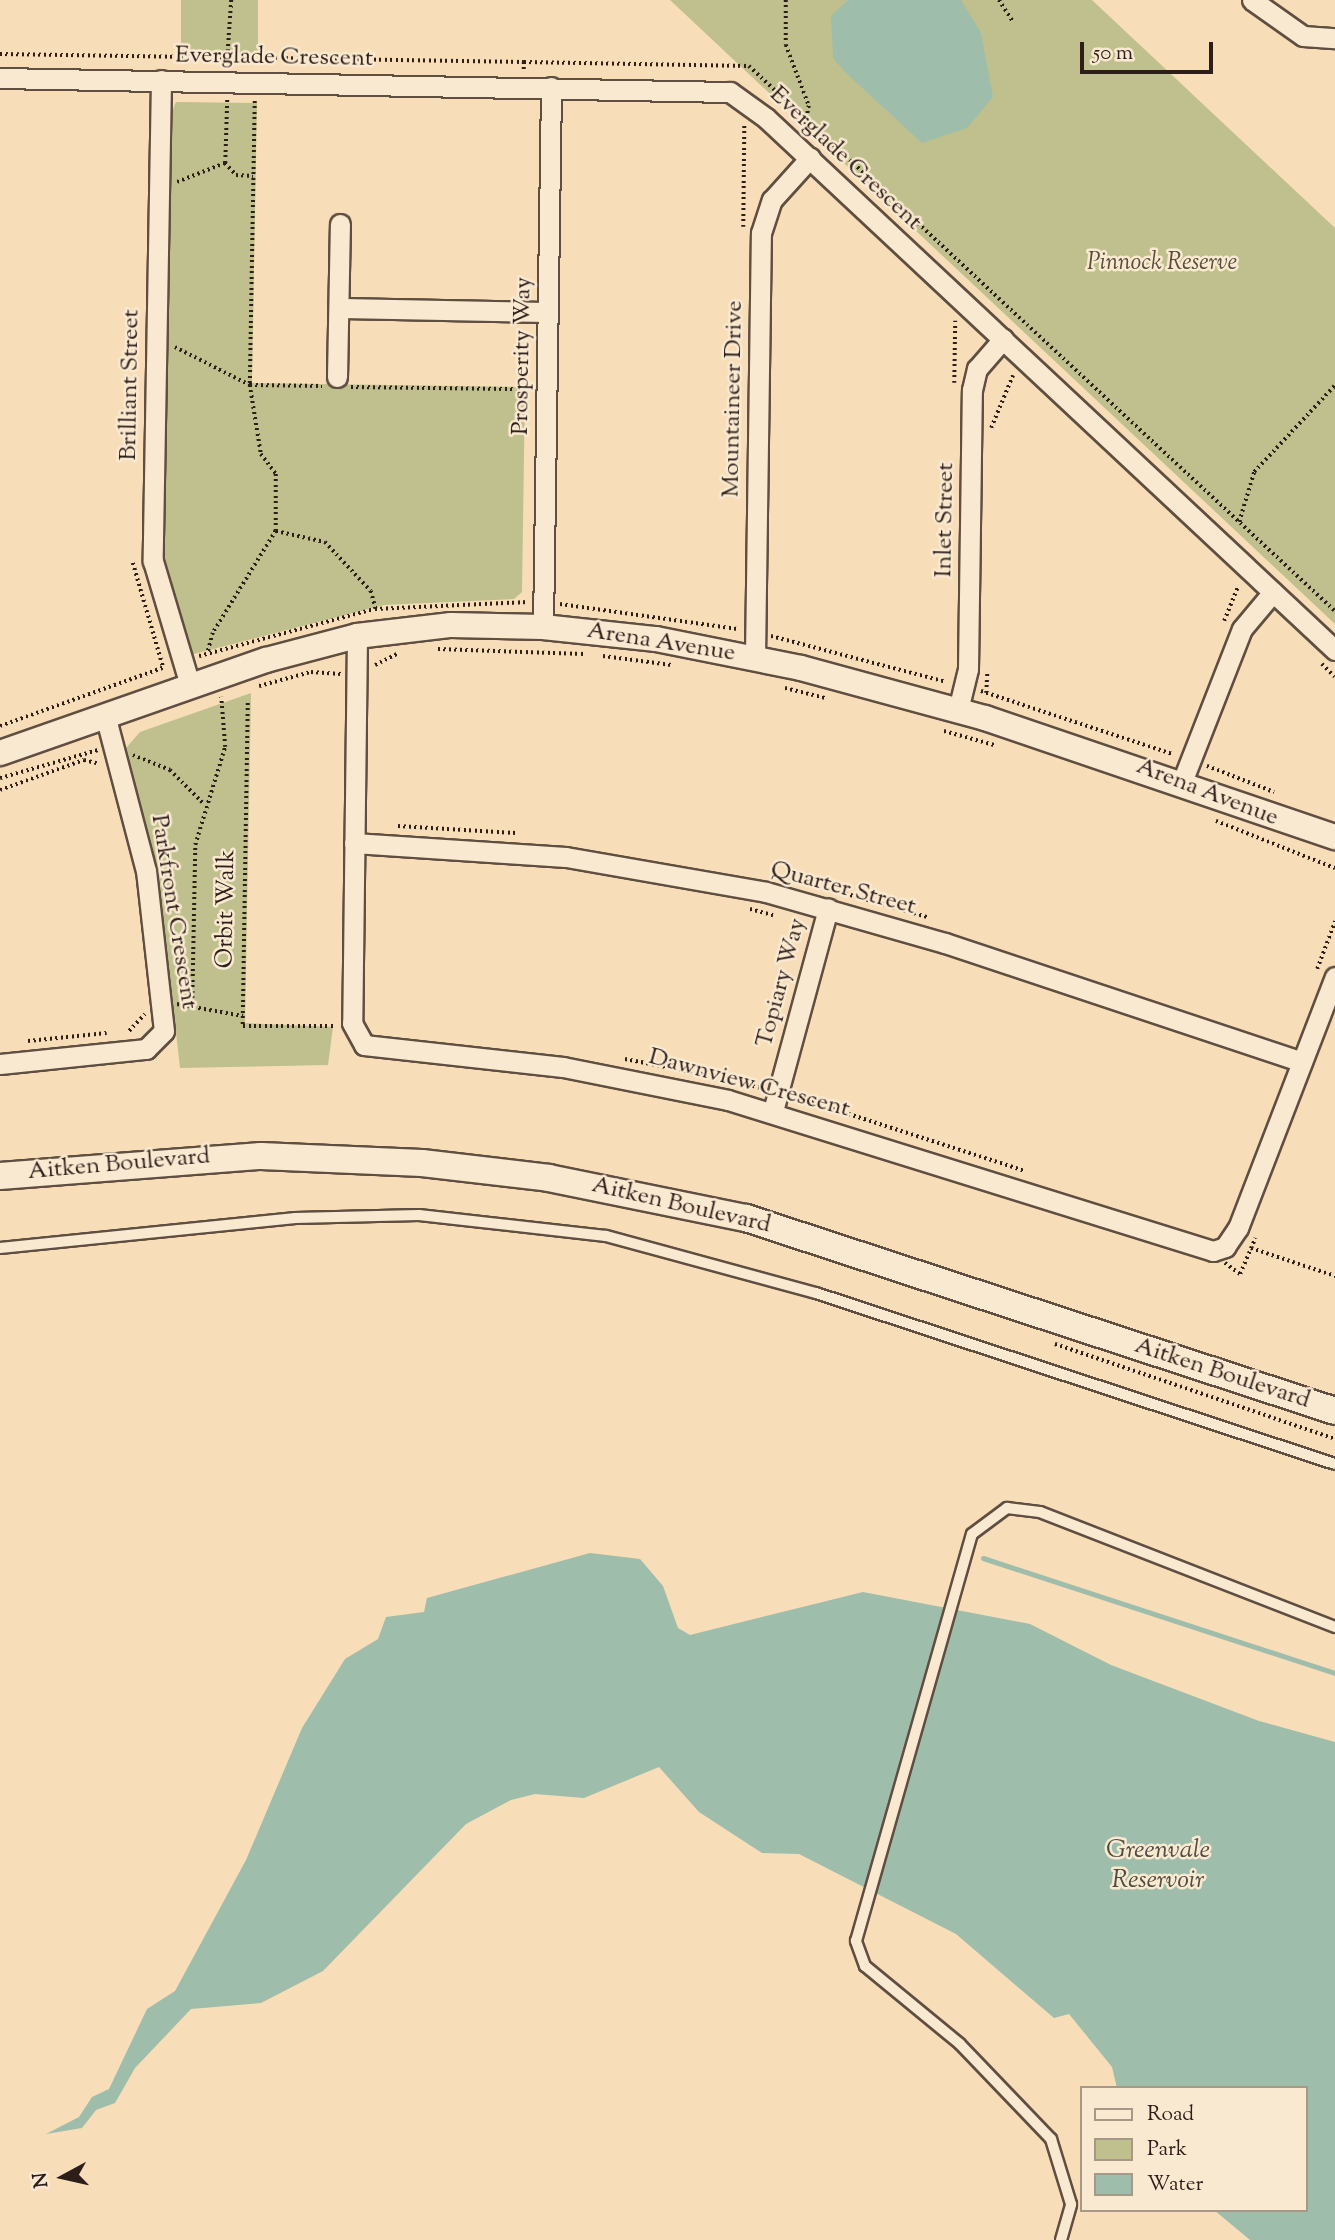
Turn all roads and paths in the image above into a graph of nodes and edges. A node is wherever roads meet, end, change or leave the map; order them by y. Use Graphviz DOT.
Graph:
graph roads {
  1 [pos="231,0"];
  2 [pos="786,0"];
  3 [pos="999,0"];
  4 [pos="1252,0"];
  5 [pos="1014,23"];
  6 [pos="1335,38"];
  7 [pos="0,54"];
  8 [pos="227,57"];
  9 [pos="0,78"];
  10 [pos="161,80"];
  11 [pos="227,81"];
  12 [pos="524,87"];
  13 [pos="551,87"];
  14 [pos="255,101"];
  15 [pos="268,102"];
  16 [pos="735,116"];
  17 [pos="754,132"];
  18 [pos="794,144"];
  19 [pos="810,158"];
  20 [pos="225,163"];
  21 [pos="253,176"];
  22 [pos="176,186"];
  23 [pos="340,224"];
  24 [pos="339,308"];
  25 [pos="548,312"];
  26 [pos="945,312"];
  27 [pos="964,329"];
  28 [pos="174,341"];
  29 [pos="996,346"];
  30 [pos="1013,375"];
  31 [pos="337,377"];
  32 [pos="527,377"];
  33 [pos="1023,384"];
  34 [pos="1335,385"];
  35 [pos="527,389"];
  36 [pos="990,441"];
  37 [pos="1239,522"];
  38 [pos="276,531"];
  39 [pos="1228,576"];
  40 [pos="1273,592"];
  41 [pos="1258,606"];
  42 [pos="775,623"];
  43 [pos="543,627"];
  44 [pos="367,634"];
  45 [pos="775,636"];
  46 [pos="429,650"];
  47 [pos="1335,650"];
  48 [pos="402,653"];
  49 [pos="755,657"];
  50 [pos="1316,659"];
  51 [pos="182,661"];
  52 [pos="376,665"];
  53 [pos="987,665"];
  54 [pos="675,666"];
  55 [pos="357,672"];
  56 [pos="1335,677"];
  57 [pos="190,685"];
  58 [pos="777,686"];
  59 [pos="246,690"];
  60 [pos="986,693"];
  61 [pos="234,694"];
  62 [pos="222,698"];
  63 [pos="828,699"];
  64 [pos="210,703"];
  65 [pos="248,703"];
  66 [pos="958,710"];
  67 [pos="106,715"];
  68 [pos="0,726"];
  69 [pos="940,729"];
  70 [pos="1003,748"];
  71 [pos="0,753"];
  72 [pos="111,756"];
  73 [pos="104,777"];
  74 [pos="0,778"];
  75 [pos="1182,782"];
  76 [pos="0,790"];
  77 [pos="204,804"];
  78 [pos="1208,818"];
  79 [pos="1325,835"];
  80 [pos="354,843"];
  81 [pos="1335,851"];
  82 [pos="1335,868"];
  83 [pos="828,908"];
  84 [pos="1335,922"];
  85 [pos="1315,973"];
  86 [pos="1335,977"];
  87 [pos="164,1004"];
  88 [pos="192,1004"];
  89 [pos="243,1016"];
  90 [pos="339,1024"];
  91 [pos="20,1042"];
  92 [pos="620,1058"];
  93 [pos="1302,1062"];
  94 [pos="0,1064"];
  95 [pos="713,1077"];
  96 [pos="736,1082"];
  97 [pos="778,1092"];
  98 [pos="773,1111"];
  99 [pos="1032,1174"];
  100 [pos="0,1176"];
  101 [pos="0,1248"];
  102 [pos="1251,1248"];
  103 [pos="1335,1276"];
  104 [pos="1335,1411"];
  105 [pos="1335,1464"];
  106 [pos="1335,1627"];
  107 [pos="1061,2240"];
  1 -- 8 [label="path"];
  2 -- 18 [label="path"];
  3 -- 5 [label="path"];
  4 -- 6 [label="street"];
  7 -- 8 [label="path"];
  8 -- 11 [label="path"];
  8 -- 12 [label="path"];
  9 -- 10 [label="street, Everglade Crescent"];
  10 -- 11 [label="street, Everglade Crescent"];
  10 -- 51 [label="street, Brilliant Street"];
  11 -- 12 [label="street, Everglade Crescent"];
  11 -- 20 [label="path"];
  12 -- 13 [label="street, Everglade Crescent"];
  13 -- 18 [label="street, Everglade Crescent"];
  13 -- 25 [label="street, Prosperity Way"];
  14 -- 15 [label="path"];
  16 -- 17 [label="path"];
  18 -- 19 [label="street, Everglade Crescent"];
  19 -- 29 [label="street, Everglade Crescent"];
  19 -- 49 [label="street, Mountaineer Drive"];
  20 -- 21 [label="path"];
  20 -- 22 [label="path"];
  23 -- 24 [label="street"];
  24 -- 25 [label="street"];
  24 -- 31 [label="street"];
  25 -- 43 [label="street, Prosperity Way"];
  26 -- 27 [label="path"];
  28 -- 38 [label="path"];
  29 -- 30 [label="path"];
  29 -- 40 [label="street, Everglade Crescent"];
  29 -- 66 [label="street, Inlet Street"];
  30 -- 33 [label="path"];
  30 -- 36 [label="path"];
  32 -- 35 [label="path"];
  34 -- 37 [label="path"];
  38 -- 44 [label="path"];
  38 -- 51 [label="path"];
  39 -- 41 [label="path"];
  40 -- 41 [label="street"];
  40 -- 47 [label="street, Everglade Crescent"];
  41 -- 75 [label="street"];
  42 -- 45 [label="path"];
  43 -- 44 [label="street, Arena Avenue"];
  43 -- 49 [label="street, Arena Avenue"];
  44 -- 52 [label="path"];
  44 -- 55 [label="street"];
  44 -- 57 [label="street, Arena Avenue"];
  46 -- 54 [label="path"];
  48 -- 52 [label="path"];
  49 -- 66 [label="street, Arena Avenue"];
  50 -- 56 [label="path"];
  51 -- 57 [label="street, Brilliant Street"];
  51 -- 68 [label="path"];
  52 -- 55 [label="path"];
  53 -- 60 [label="path"];
  55 -- 59 [label="path"];
  55 -- 80 [label="street"];
  57 -- 67 [label="street, Arena Avenue"];
  58 -- 63 [label="path"];
  61 -- 62 [label="path"];
  62 -- 64 [label="path"];
  62 -- 77 [label="path"];
  65 -- 89 [label="path, Orbit Walk"];
  66 -- 75 [label="street, Arena Avenue"];
  67 -- 71 [label="street, Arena Avenue"];
  67 -- 72 [label="street, Parkfront Crescent"];
  69 -- 70 [label="path"];
  72 -- 73 [label="path"];
  72 -- 74 [label="path"];
  72 -- 76 [label="path"];
  72 -- 77 [label="path"];
  72 -- 87 [label="street, Parkfront Crescent"];
  75 -- 79 [label="street, Arena Avenue"];
  77 -- 88 [label="path"];
  78 -- 82 [label="path"];
  79 -- 81 [label="street, Arena Avenue"];
  80 -- 83 [label="street, Quarter Street"];
  80 -- 90 [label="street"];
  83 -- 93 [label="street, Quarter Street"];
  83 -- 97 [label="street, Topiary Way"];
  84 -- 85 [label="path"];
  86 -- 93 [label="street, Dawnview Crescent"];
  87 -- 88 [label="path"];
  87 -- 91 [label="path"];
  87 -- 94 [label="street, Parkfront Crescent"];
  88 -- 89 [label="path"];
  89 -- 90 [label="path"];
  90 -- 98 [label="street, Dawnview Crescent"];
  92 -- 95 [label="path"];
  93 -- 98 [label="street, Dawnview Crescent"];
  96 -- 97 [label="path"];
  97 -- 98 [label="street, Topiary Way"];
  97 -- 99 [label="path"];
  100 -- 104 [label="main road, Aitken Boulevard"];
  101 -- 105 [label="lane"];
  102 -- 103 [label="path"];
  106 -- 107 [label="lane"];
}
